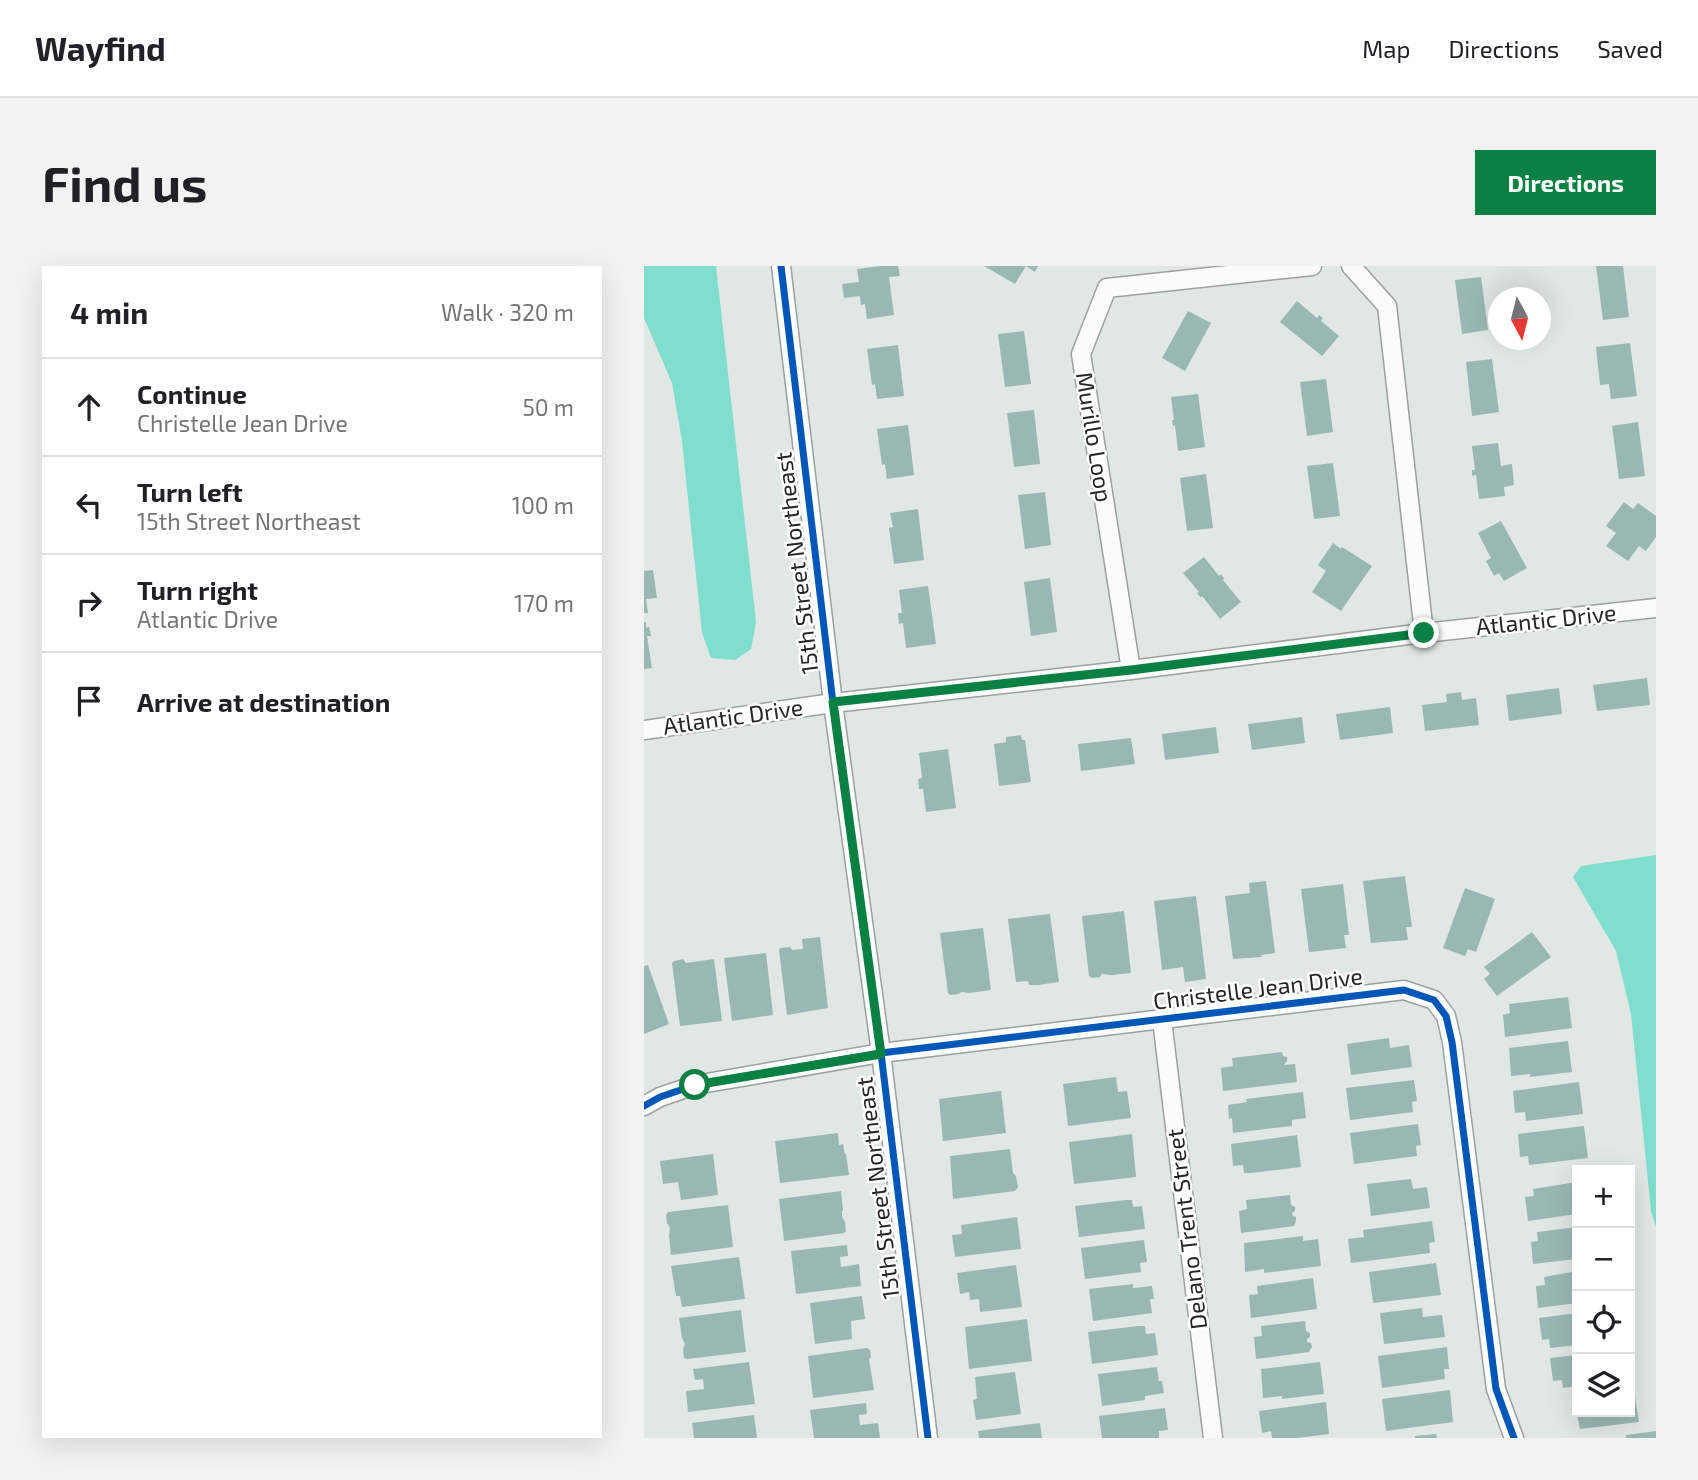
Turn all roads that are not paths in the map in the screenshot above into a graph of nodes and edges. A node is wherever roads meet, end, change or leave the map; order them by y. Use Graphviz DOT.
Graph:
graph roads {
  1 [pos="781,266"];
  2 [pos="1312,266"];
  3 [pos="1351,266"];
  4 [pos="1656,608"];
  5 [pos="1424,633"];
  6 [pos="1131,670"];
  7 [pos="833,702"];
  8 [pos="644,730"];
  9 [pos="1162,1020"];
  10 [pos="881,1054"];
  11 [pos="644,1106"];
  12 [pos="928,1438"];
  13 [pos="1213,1438"];
  14 [pos="1514,1438"];
  1 -- 7 [label="street, 15th Street Northeast"];
  2 -- 6 [label="street, Murillo Loop"];
  3 -- 5 [label="street"];
  4 -- 5 [label="street, Atlantic Drive"];
  5 -- 6 [label="street, Atlantic Drive"];
  6 -- 7 [label="street, Atlantic Drive"];
  7 -- 8 [label="street, Atlantic Drive"];
  7 -- 10 [label="street, 15th Street Northeast"];
  9 -- 10 [label="street, Christelle Jean Drive"];
  9 -- 13 [label="street, Delano Trent Street"];
  9 -- 14 [label="street, Christelle Jean Drive"];
  10 -- 11 [label="street, Christelle Jean Drive"];
  10 -- 12 [label="street, 15th Street Northeast"];
}
